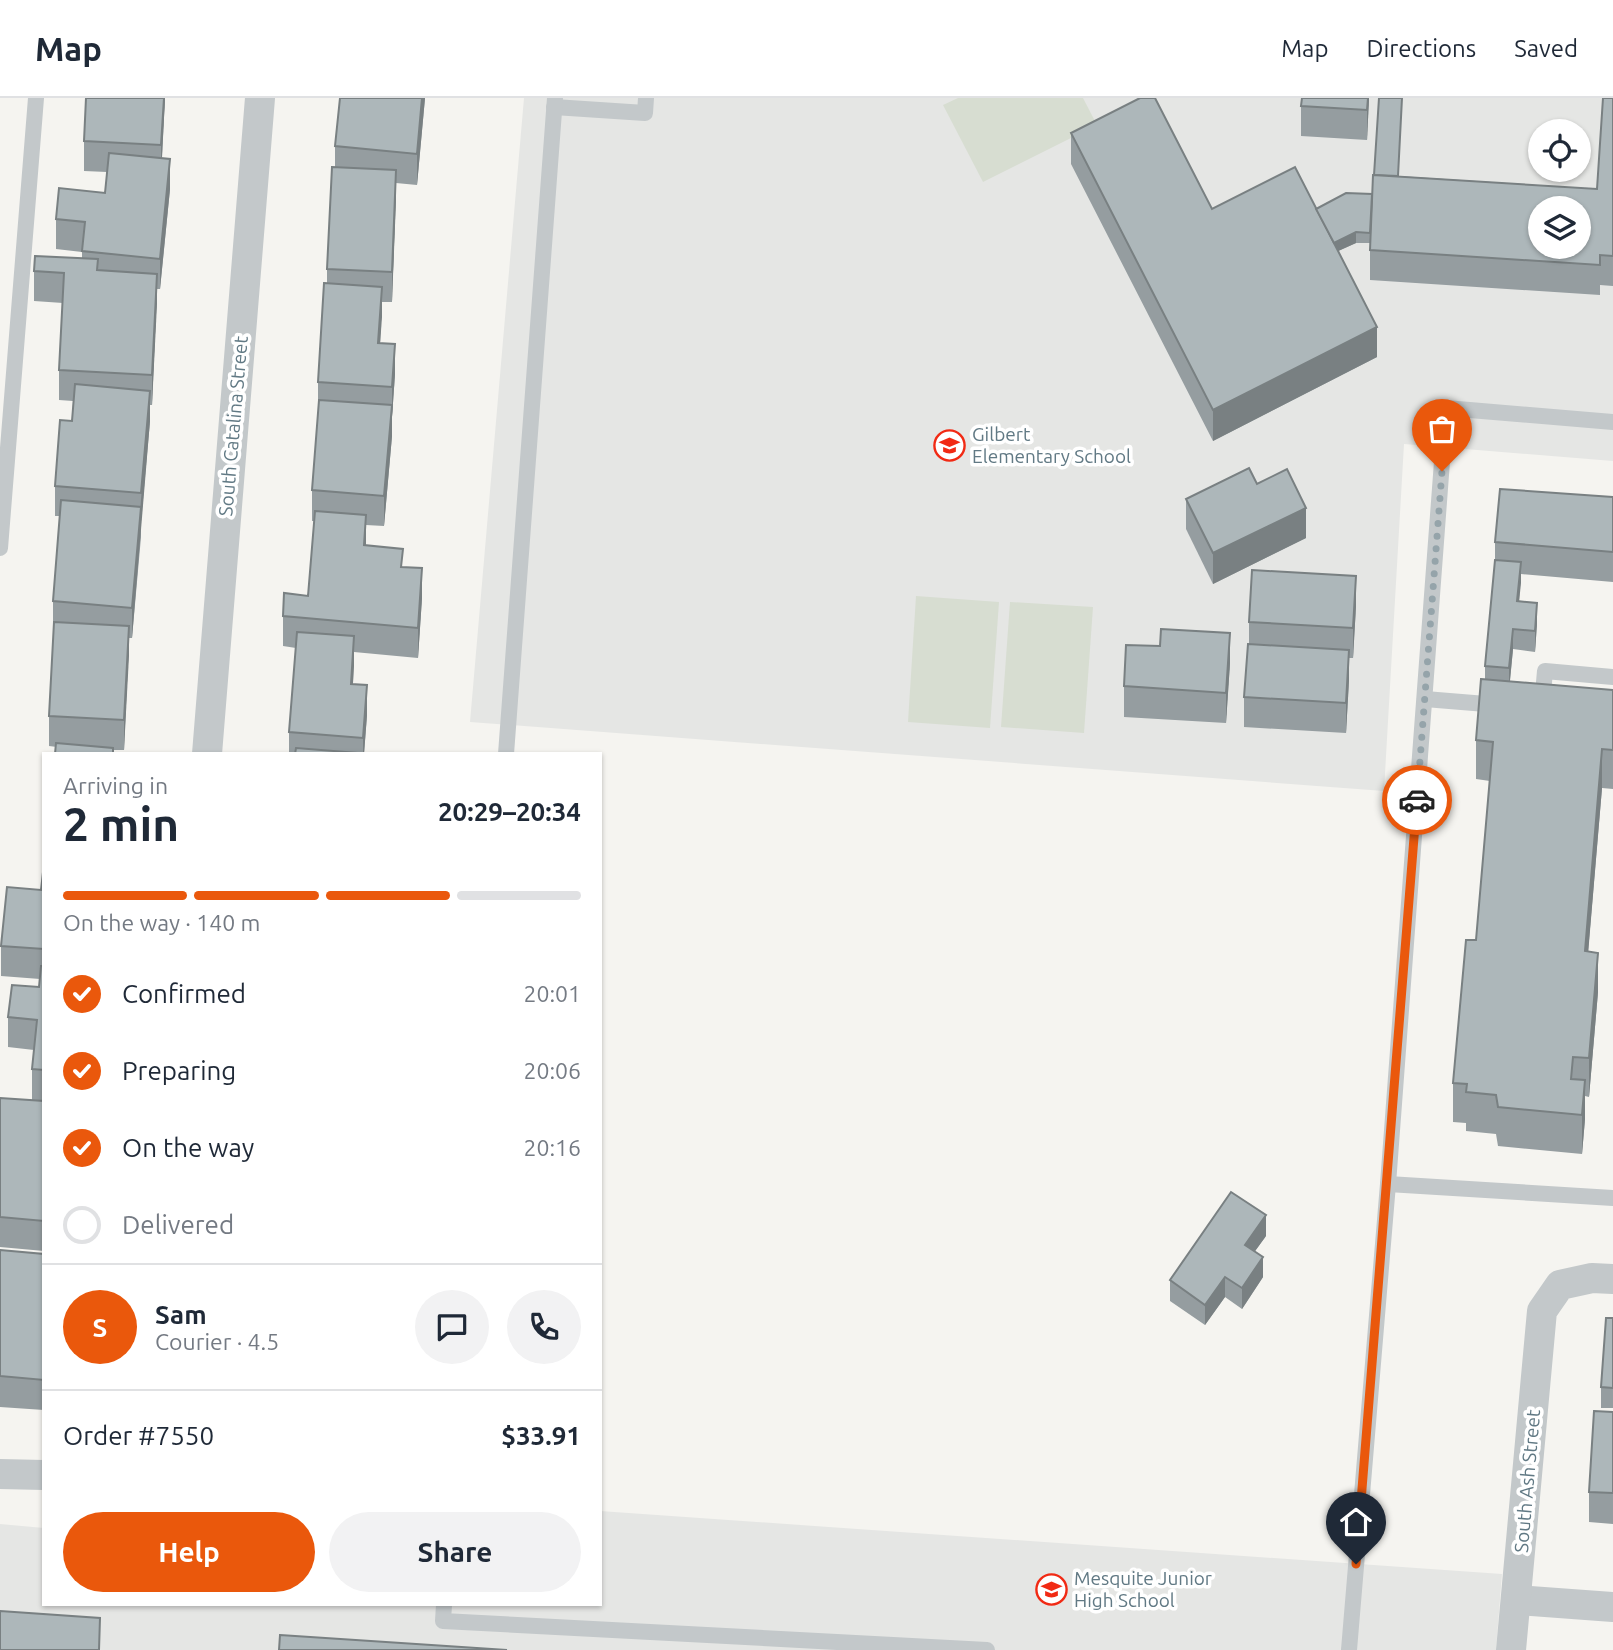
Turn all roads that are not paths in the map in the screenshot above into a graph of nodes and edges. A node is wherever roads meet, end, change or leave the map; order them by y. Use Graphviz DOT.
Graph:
graph roads {
  1 [pos="36,98"];
  2 [pos="260,98"];
  3 [pos="646,98"];
  4 [pos="554,103"];
  5 [pos="1613,422"];
  6 [pos="0,548"];
  7 [pos="1613,677"];
  8 [pos="1425,699"];
  9 [pos="207,752"];
  10 [pos="506,752"];
  11 [pos="1388,1184"];
  12 [pos="1613,1198"];
  13 [pos="1613,1279"];
  14 [pos="0,1474"];
  15 [pos="42,1475"];
  16 [pos="1516,1600"];
  17 [pos="444,1606"];
  18 [pos="1613,1607"];
  19 [pos="987,1650"];
  20 [pos="1349,1650"];
  21 [pos="1511,1650"];
  1 -- 6 [label="lane"];
  2 -- 9 [label="street, South Catalina Street"];
  3 -- 4 [label="lane"];
  4 -- 10 [label="lane"];
  5 -- 8 [label="lane"];
  7 -- 8 [label="lane"];
  8 -- 11 [label="lane"];
  11 -- 12 [label="lane"];
  11 -- 20 [label="lane"];
  13 -- 16 [label="street, South Ash Street"];
  14 -- 15 [label="street"];
  16 -- 18 [label="street"];
  16 -- 21 [label="street, South Ash Street"];
  17 -- 19 [label="lane"];
}
